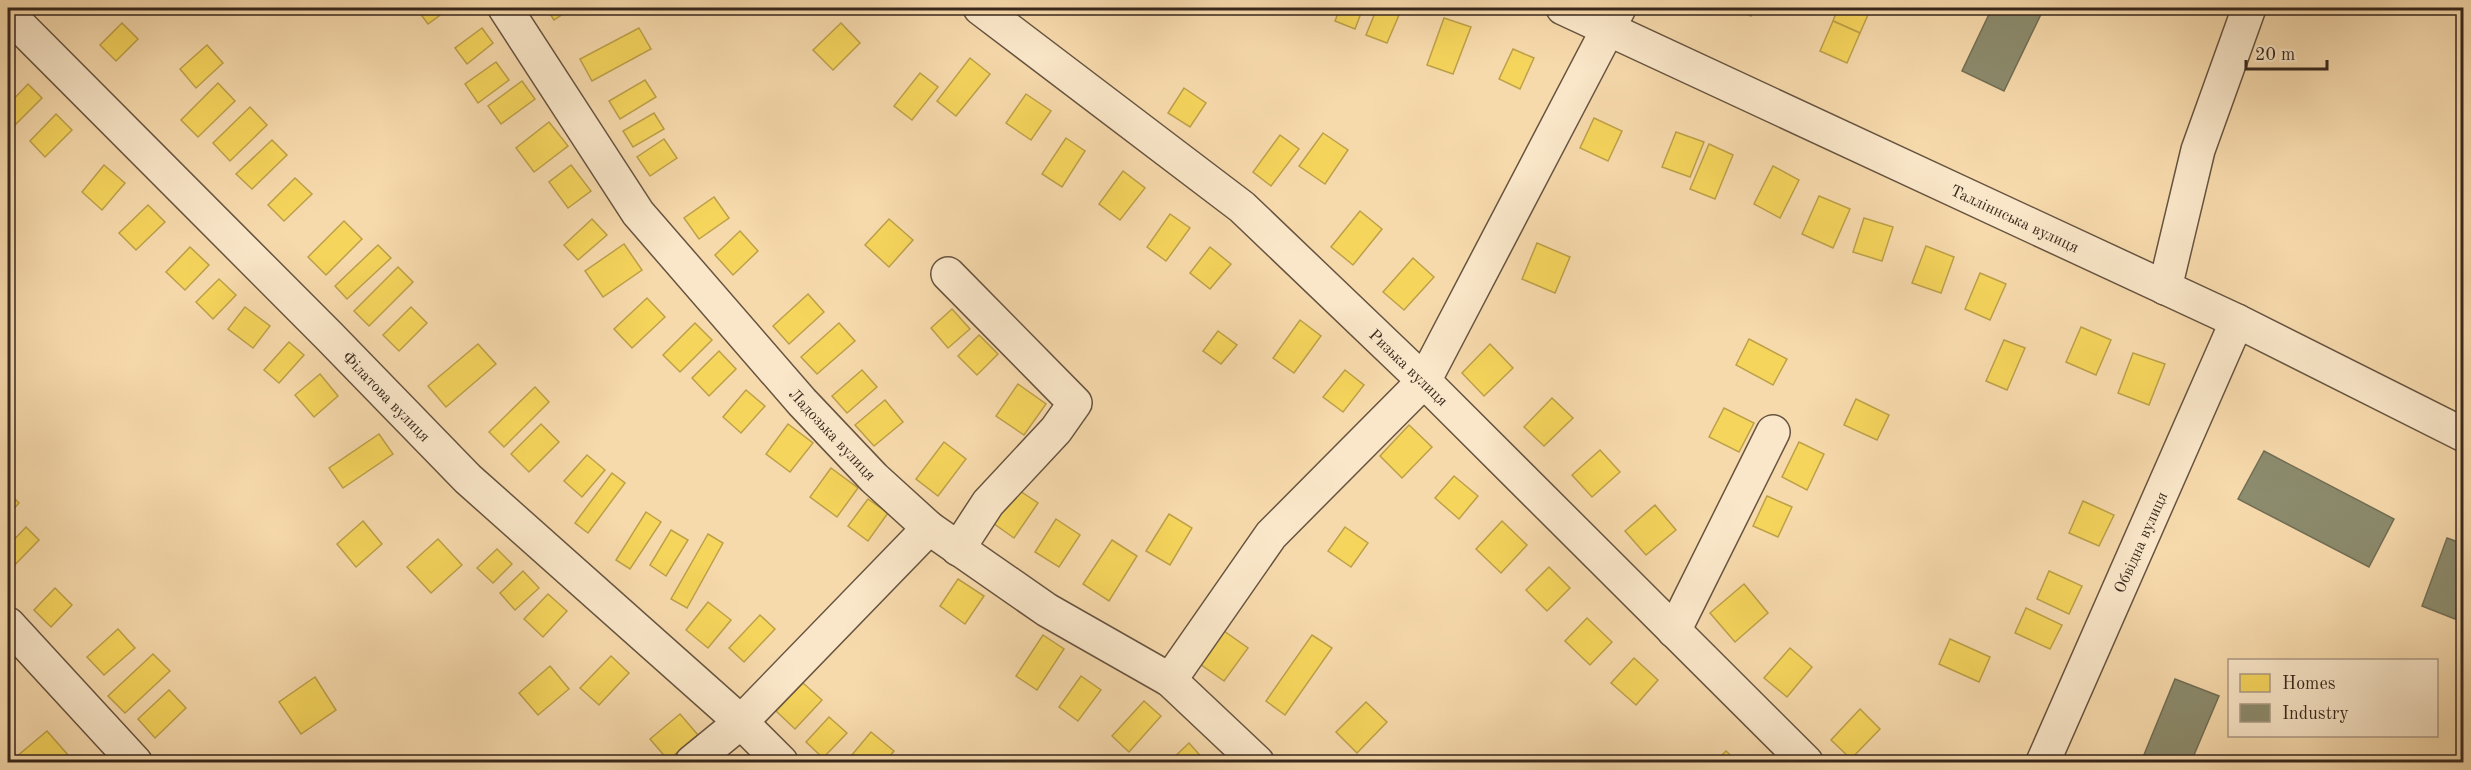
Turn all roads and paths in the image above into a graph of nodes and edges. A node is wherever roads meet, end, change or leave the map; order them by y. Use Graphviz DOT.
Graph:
graph roads {
  1 [pos="505,8"];
  2 [pos="980,8"];
  3 [pos="1563,8"];
  4 [pos="2249,8"];
  5 [pos="8,14"];
  6 [pos="1612,18"];
  7 [pos="948,274"];
  8 [pos="2165,288"];
  9 [pos="2237,321"];
  10 [pos="1424,381"];
  11 [pos="1773,432"];
  12 [pos="2463,435"];
  13 [pos="929,528"];
  14 [pos="958,549"];
  15 [pos="8,624"];
  16 [pos="1674,631"];
  17 [pos="1170,680"];
  18 [pos="741,722"];
  19 [pos="135,762"];
  20 [pos="692,762"];
  21 [pos="781,762"];
  22 [pos="1257,762"];
  23 [pos="1806,762"];
  24 [pos="2043,762"];
  1 -- 13 [label="street, Ладозька вулиця"];
  2 -- 10 [label="street, Ризька вулиця"];
  3 -- 6 [label="street, Талліннська вулиця"];
  4 -- 8 [label="street"];
  5 -- 18 [label="street, Філатова вулиця"];
  6 -- 8 [label="street, Талліннська вулиця"];
  6 -- 10 [label="street"];
  7 -- 14 [label="street"];
  8 -- 9 [label="street, Талліннська вулиця"];
  9 -- 12 [label="street, Талліннська вулиця"];
  9 -- 24 [label="street, Обвідна вулиця"];
  10 -- 16 [label="street, Ризька вулиця"];
  10 -- 17 [label="street"];
  11 -- 16 [label="street"];
  13 -- 14 [label="street, Ладозька вулиця"];
  13 -- 18 [label="street"];
  14 -- 17 [label="street, Ладозька вулиця"];
  15 -- 19 [label="street"];
  16 -- 23 [label="street, Ризька вулиця"];
  17 -- 22 [label="street, Ладозька вулиця"];
  18 -- 20 [label="street"];
  18 -- 21 [label="street, Філатова вулиця"];
}
